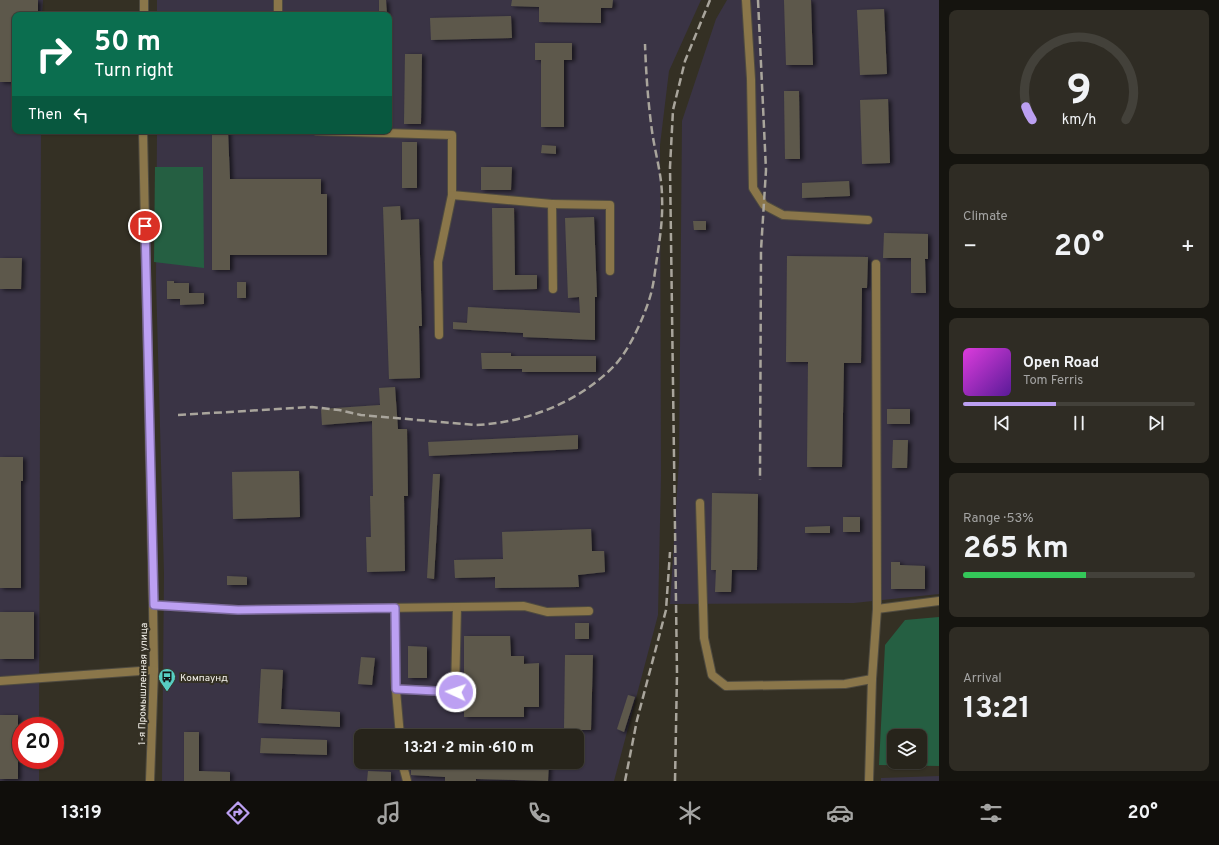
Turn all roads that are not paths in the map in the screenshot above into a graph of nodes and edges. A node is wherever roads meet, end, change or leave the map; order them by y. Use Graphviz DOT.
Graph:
graph roads {
  1 [pos="144,0"];
  2 [pos="278,0"];
  3 [pos="746,0"];
  4 [pos="144,12"];
  5 [pos="278,12"];
  6 [pos="392,133"];
  7 [pos="143,134"];
  8 [pos="452,195"];
  9 [pos="552,204"];
  10 [pos="868,220"];
  11 [pos="876,264"];
  12 [pos="610,271"];
  13 [pos="553,289"];
  14 [pos="439,335"];
  15 [pos="700,503"];
  16 [pos="939,601"];
  17 [pos="154,605"];
  18 [pos="457,607"];
  19 [pos="395,608"];
  20 [pos="877,609"];
  21 [pos="589,611"];
  22 [pos="154,670"];
  23 [pos="872,679"];
  24 [pos="0,681"];
  25 [pos="396,689"];
  26 [pos="399,729"];
  27 [pos="404,769"];
  28 [pos="150,781"];
  29 [pos="407,781"];
  30 [pos="869,781"];
  1 -- 4 [label="street"];
  2 -- 5 [label="street"];
  3 -- 10 [label="street"];
  6 -- 8 [label="street"];
  7 -- 17 [label="street, 1-я Промышленная улица"];
  8 -- 9 [label="street"];
  8 -- 14 [label="street"];
  9 -- 12 [label="street"];
  9 -- 13 [label="street"];
  11 -- 20 [label="street"];
  15 -- 23 [label="street"];
  16 -- 20 [label="street"];
  17 -- 19 [label="street"];
  17 -- 22 [label="street, 1-я Промышленная улица"];
  18 -- 19 [label="street"];
  18 -- 21 [label="street"];
  18 -- 25 [label="street"];
  19 -- 25 [label="street"];
  20 -- 23 [label="street"];
  22 -- 24 [label="street"];
  22 -- 28 [label="street, 1-я Промышленная улица"];
  23 -- 30 [label="street"];
  25 -- 26 [label="street"];
  27 -- 29 [label="street"];
}
